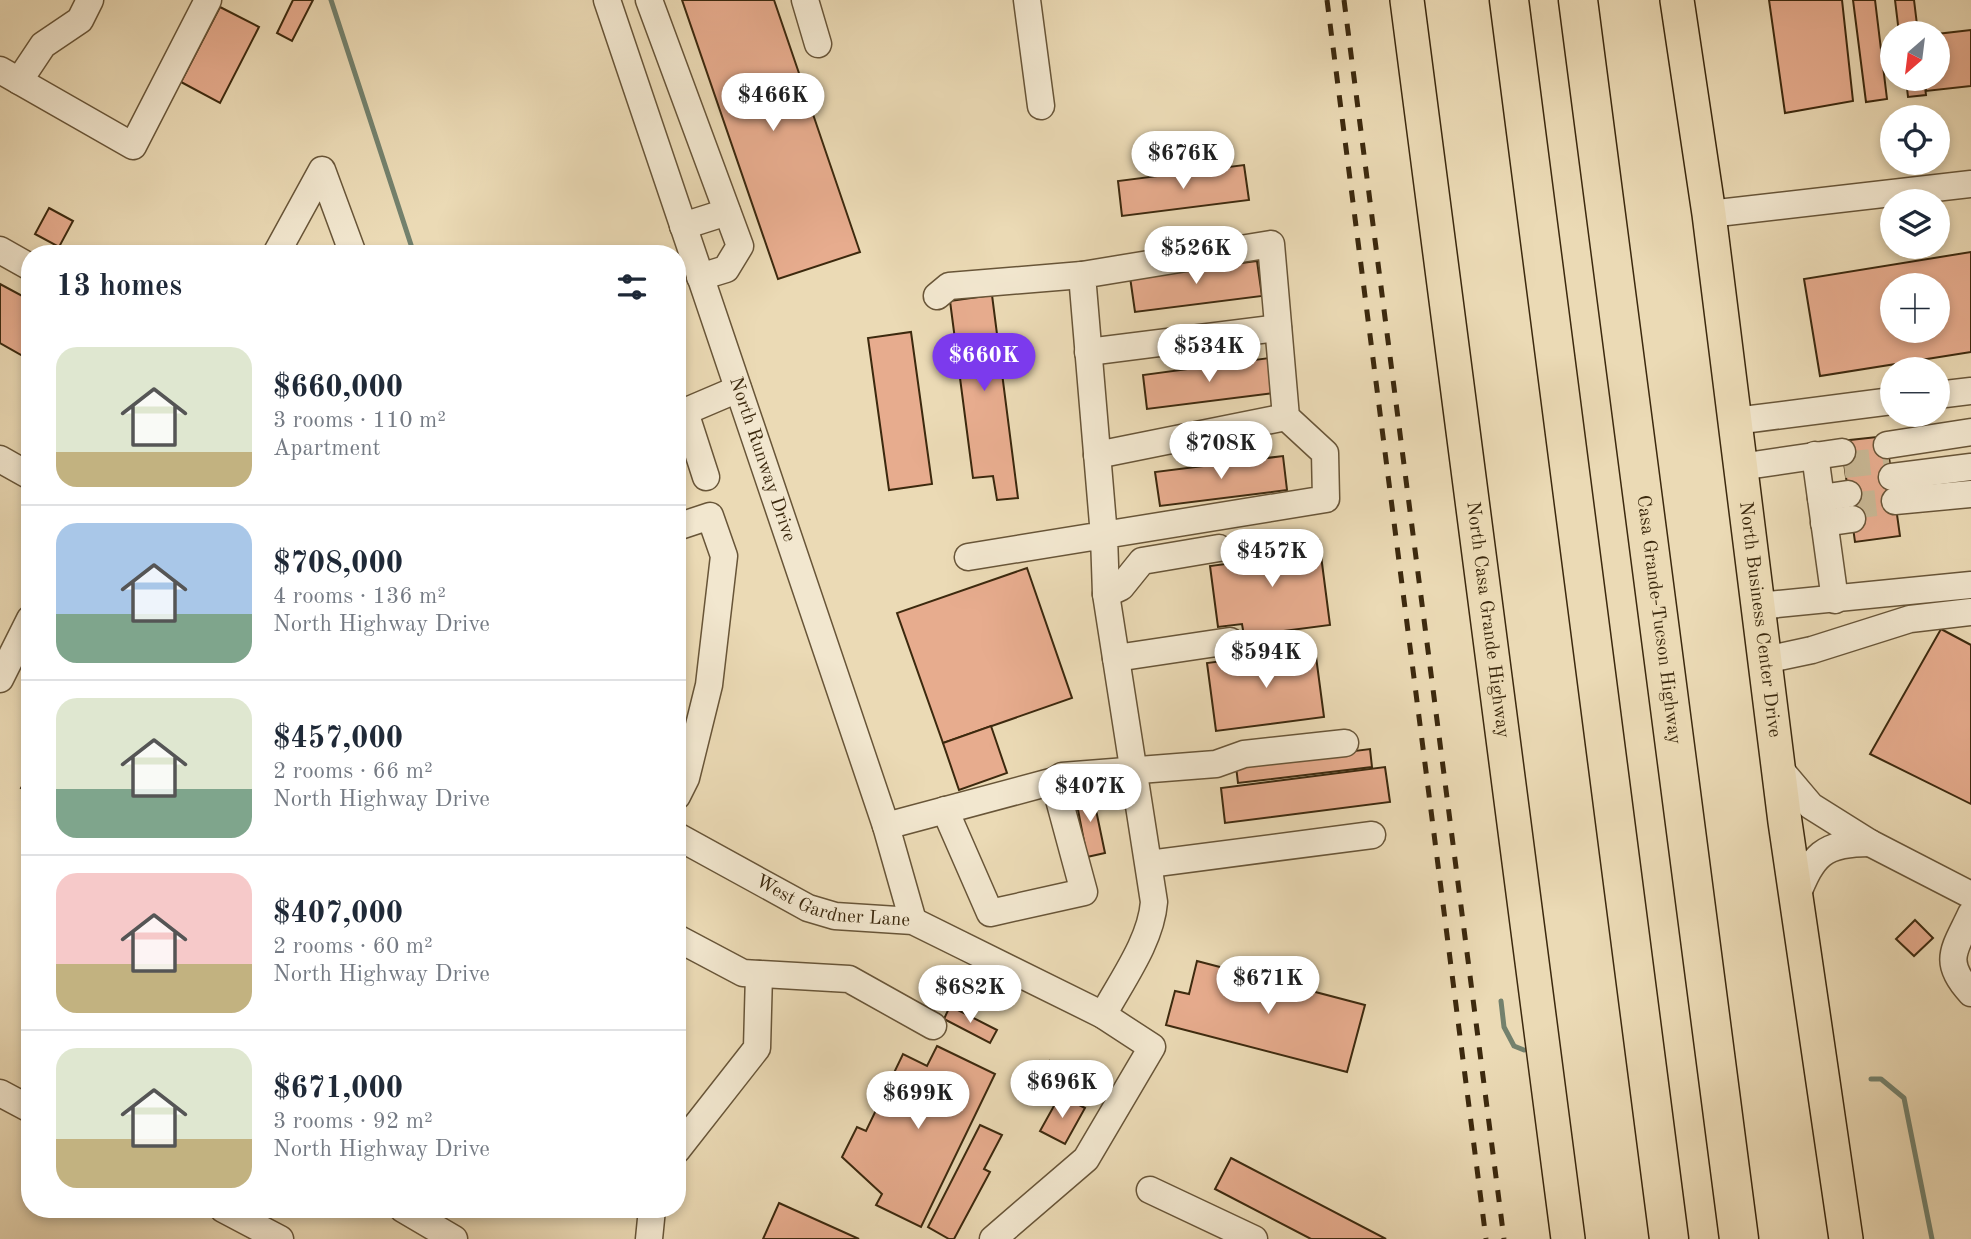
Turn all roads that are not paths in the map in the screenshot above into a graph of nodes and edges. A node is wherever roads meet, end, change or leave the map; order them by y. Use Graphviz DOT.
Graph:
graph roads {
  1 [pos="90,0"];
  2 [pos="208,0"];
  3 [pos="607,0"];
  4 [pos="649,0"];
  5 [pos="805,0"];
  6 [pos="1027,0"];
  7 [pos="1407,0"];
  8 [pos="1509,0"];
  9 [pos="1578,0"];
  10 [pos="1677,0"];
  11 [pos="818,44"];
  12 [pos="10,76"];
  13 [pos="1041,106"];
  14 [pos="1971,184"];
  15 [pos="727,212"];
  16 [pos="1709,214"];
  17 [pos="683,226"];
  18 [pos="281,245"];
  19 [pos="350,245"];
  20 [pos="0,250"];
  21 [pos="21,262"];
  22 [pos="1082,275"];
  23 [pos="700,276"];
  24 [pos="937,296"];
  25 [pos="1278,328"];
  26 [pos="1088,352"];
  27 [pos="738,389"];
  28 [pos="1971,391"];
  29 [pos="1950,393"];
  30 [pos="1880,403"];
  31 [pos="686,411"];
  32 [pos="1286,417"];
  33 [pos="1735,421"];
  34 [pos="686,426"];
  35 [pos="1971,432"];
  36 [pos="1971,450"];
  37 [pos="1097,455"];
  38 [pos="0,458"];
  39 [pos="1740,467"];
  40 [pos="1971,467"];
  41 [pos="21,471"];
  42 [pos="706,477"];
  43 [pos="1892,481"];
  44 [pos="1971,481"];
  45 [pos="1820,490"];
  46 [pos="1971,494"];
  47 [pos="1971,506"];
  48 [pos="686,524"];
  49 [pos="1104,537"];
  50 [pos="1219,548"];
  51 [pos="968,557"];
  52 [pos="1971,585"];
  53 [pos="1106,594"];
  54 [pos="1835,600"];
  55 [pos="1758,606"];
  56 [pos="1971,612"];
  57 [pos="21,637"];
  58 [pos="1230,640"];
  59 [pos="1116,658"];
  60 [pos="1765,660"];
  61 [pos="0,679"];
  62 [pos="1345,743"];
  63 [pos="1778,767"];
  64 [pos="1134,772"];
  65 [pos="686,778"];
  66 [pos="1054,781"];
  67 [pos="939,811"];
  68 [pos="886,826"];
  69 [pos="1372,835"];
  70 [pos="686,841"];
  71 [pos="1870,843"];
  72 [pos="1149,864"];
  73 [pos="1971,895"];
  74 [pos="1796,898"];
  75 [pos="1971,914"];
  76 [pos="913,921"];
  77 [pos="686,943"];
  78 [pos="759,974"];
  79 [pos="1971,993"];
  80 [pos="1103,1015"];
  81 [pos="933,1026"];
  82 [pos="0,1093"];
  83 [pos="21,1104"];
  84 [pos="686,1139"];
  85 [pos="1150,1190"];
  86 [pos="232,1218"];
  87 [pos="418,1218"];
  88 [pos="651,1218"];
  89 [pos="246,1231"];
  90 [pos="280,1239"];
  91 [pos="454,1239"];
  92 [pos="649,1239"];
  93 [pos="993,1239"];
  94 [pos="1254,1239"];
  95 [pos="1568,1239"];
  96 [pos="1669,1239"];
  97 [pos="1739,1239"];
  98 [pos="1846,1239"];
  1 -- 12 [label="street"];
  2 -- 12 [label="street"];
  3 -- 17 [label="street, North Runway Drive"];
  4 -- 15 [label="street"];
  5 -- 11 [label="street"];
  6 -- 13 [label="street"];
  7 -- 95 [label="main road, North Casa Grande Highway"];
  8 -- 96 [label="highway"];
  9 -- 97 [label="highway, Casa Grande-Tucson Highway"];
  10 -- 16 [label="main road, North Business Center Drive"];
  14 -- 16 [label="street"];
  15 -- 17 [label="street"];
  15 -- 23 [label="street"];
  16 -- 33 [label="main road, North Business Center Drive"];
  17 -- 23 [label="street, North Runway Drive"];
  18 -- 19 [label="street"];
  20 -- 21 [label="street"];
  22 -- 24 [label="street"];
  22 -- 25 [label="street"];
  22 -- 26 [label="street"];
  23 -- 27 [label="street, North Runway Drive"];
  25 -- 26 [label="street"];
  25 -- 32 [label="street"];
  26 -- 37 [label="street"];
  27 -- 31 [label="street"];
  27 -- 68 [label="street, North Runway Drive"];
  28 -- 29 [label="street"];
  30 -- 33 [label="street"];
  32 -- 37 [label="street"];
  32 -- 49 [label="street"];
  33 -- 39 [label="main road, North Business Center Drive"];
  34 -- 42 [label="street"];
  35 -- 43 [label="street"];
  36 -- 43 [label="street"];
  37 -- 49 [label="street"];
  38 -- 41 [label="street"];
  39 -- 45 [label="street"];
  39 -- 55 [label="main road, North Business Center Drive"];
  40 -- 43 [label="street"];
  43 -- 44 [label="street"];
  43 -- 46 [label="street"];
  43 -- 47 [label="street"];
  45 -- 45 [label="street"];
  45 -- 54 [label="street"];
  48 -- 65 [label="street"];
  49 -- 51 [label="street"];
  49 -- 53 [label="street"];
  50 -- 53 [label="street"];
  52 -- 54 [label="street"];
  53 -- 59 [label="street"];
  54 -- 55 [label="street"];
  55 -- 60 [label="main road, North Business Center Drive"];
  56 -- 60 [label="street"];
  57 -- 61 [label="street"];
  58 -- 59 [label="street"];
  59 -- 64 [label="street"];
  60 -- 63 [label="main road, North Business Center Drive"];
  62 -- 64 [label="street"];
  63 -- 71 [label="street"];
  63 -- 74 [label="main road, North Business Center Drive"];
  64 -- 66 [label="street"];
  64 -- 72 [label="street"];
  66 -- 67 [label="street"];
  66 -- 67 [label="street"];
  67 -- 68 [label="street"];
  68 -- 76 [label="street, North Runway Drive"];
  69 -- 72 [label="street"];
  70 -- 76 [label="street, West Gardner Lane"];
  71 -- 73 [label="street"];
  71 -- 74 [label="street"];
  72 -- 80 [label="street"];
  74 -- 98 [label="main road, North Business Center Drive"];
  75 -- 79 [label="street"];
  76 -- 80 [label="street, West Gardner Lane"];
  77 -- 78 [label="street"];
  78 -- 81 [label="street"];
  78 -- 84 [label="street"];
  80 -- 93 [label="street, West Gardner Lane"];
  82 -- 83 [label="street"];
  85 -- 94 [label="street"];
  86 -- 89 [label="street"];
  87 -- 91 [label="street"];
  88 -- 92 [label="street"];
  89 -- 90 [label="street"];
}
